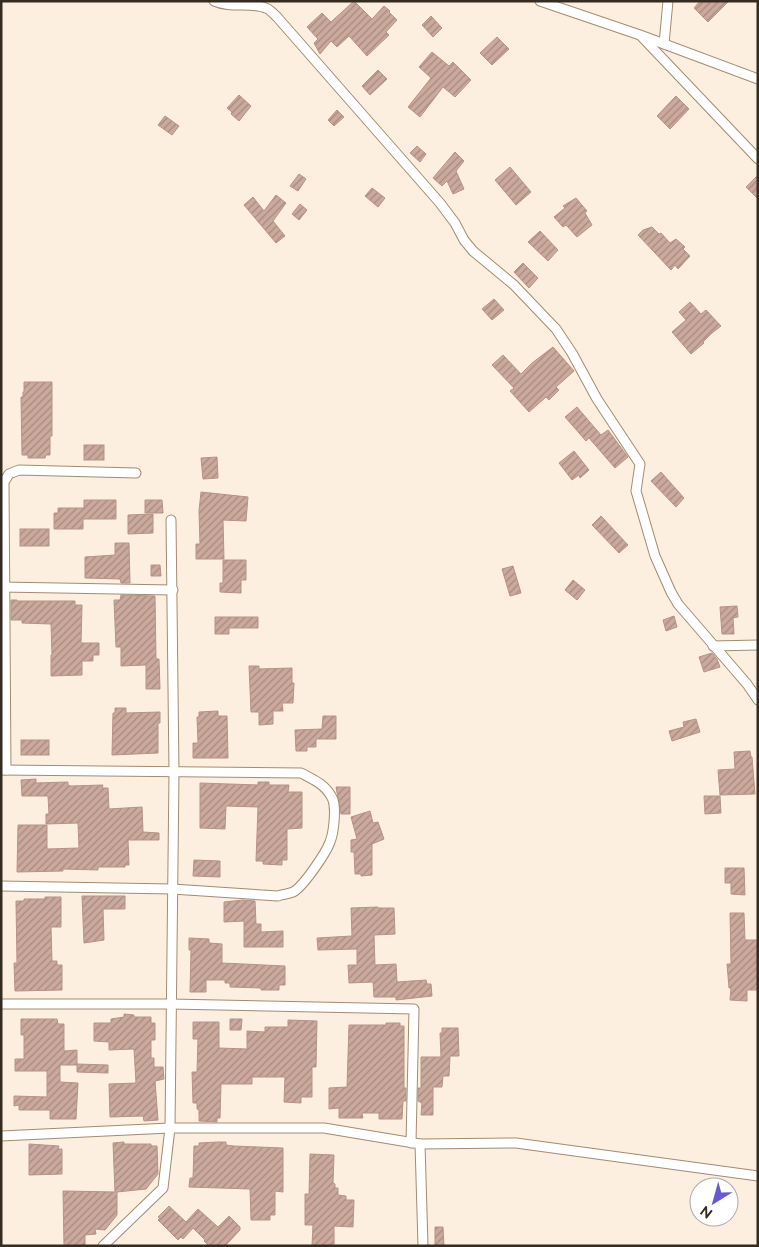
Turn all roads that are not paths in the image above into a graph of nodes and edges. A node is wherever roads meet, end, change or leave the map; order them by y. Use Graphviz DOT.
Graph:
graph roads {
  1 [pos="214,1"];
  2 [pos="540,1"];
  3 [pos="668,1"];
  4 [pos="640,35"];
  5 [pos="664,44"];
  6 [pos="758,79"];
  7 [pos="758,158"];
  8 [pos="136,473"];
  9 [pos="171,520"];
  10 [pos="2,587"];
  11 [pos="173,590"];
  12 [pos="758,645"];
  13 [pos="713,646"];
  14 [pos="758,700"];
  15 [pos="4,770"];
  16 [pos="174,772"];
  17 [pos="1,886"];
  18 [pos="172,889"];
  19 [pos="1,1004"];
  20 [pos="170,1004"];
  21 [pos="170,1128"];
  22 [pos="1,1136"];
  23 [pos="416,1144"];
  24 [pos="758,1176"];
  25 [pos="103,1246"];
  26 [pos="423,1246"];
  1 -- 13 [label="street"];
  2 -- 4 [label="street"];
  3 -- 5 [label="street"];
  4 -- 5 [label="street"];
  4 -- 7 [label="street"];
  5 -- 6 [label="street"];
  8 -- 10 [label="street"];
  9 -- 11 [label="street"];
  10 -- 11 [label="street"];
  10 -- 15 [label="street"];
  11 -- 16 [label="street"];
  12 -- 13 [label="street"];
  13 -- 14 [label="street"];
  15 -- 16 [label="street"];
  16 -- 18 [label="street"];
  16 -- 18 [label="street"];
  17 -- 18 [label="street"];
  18 -- 20 [label="street"];
  19 -- 20 [label="street"];
  20 -- 21 [label="street"];
  20 -- 23 [label="street"];
  21 -- 22 [label="street"];
  21 -- 23 [label="street"];
  21 -- 25 [label="street"];
  23 -- 24 [label="street"];
  23 -- 26 [label="street"];
}
